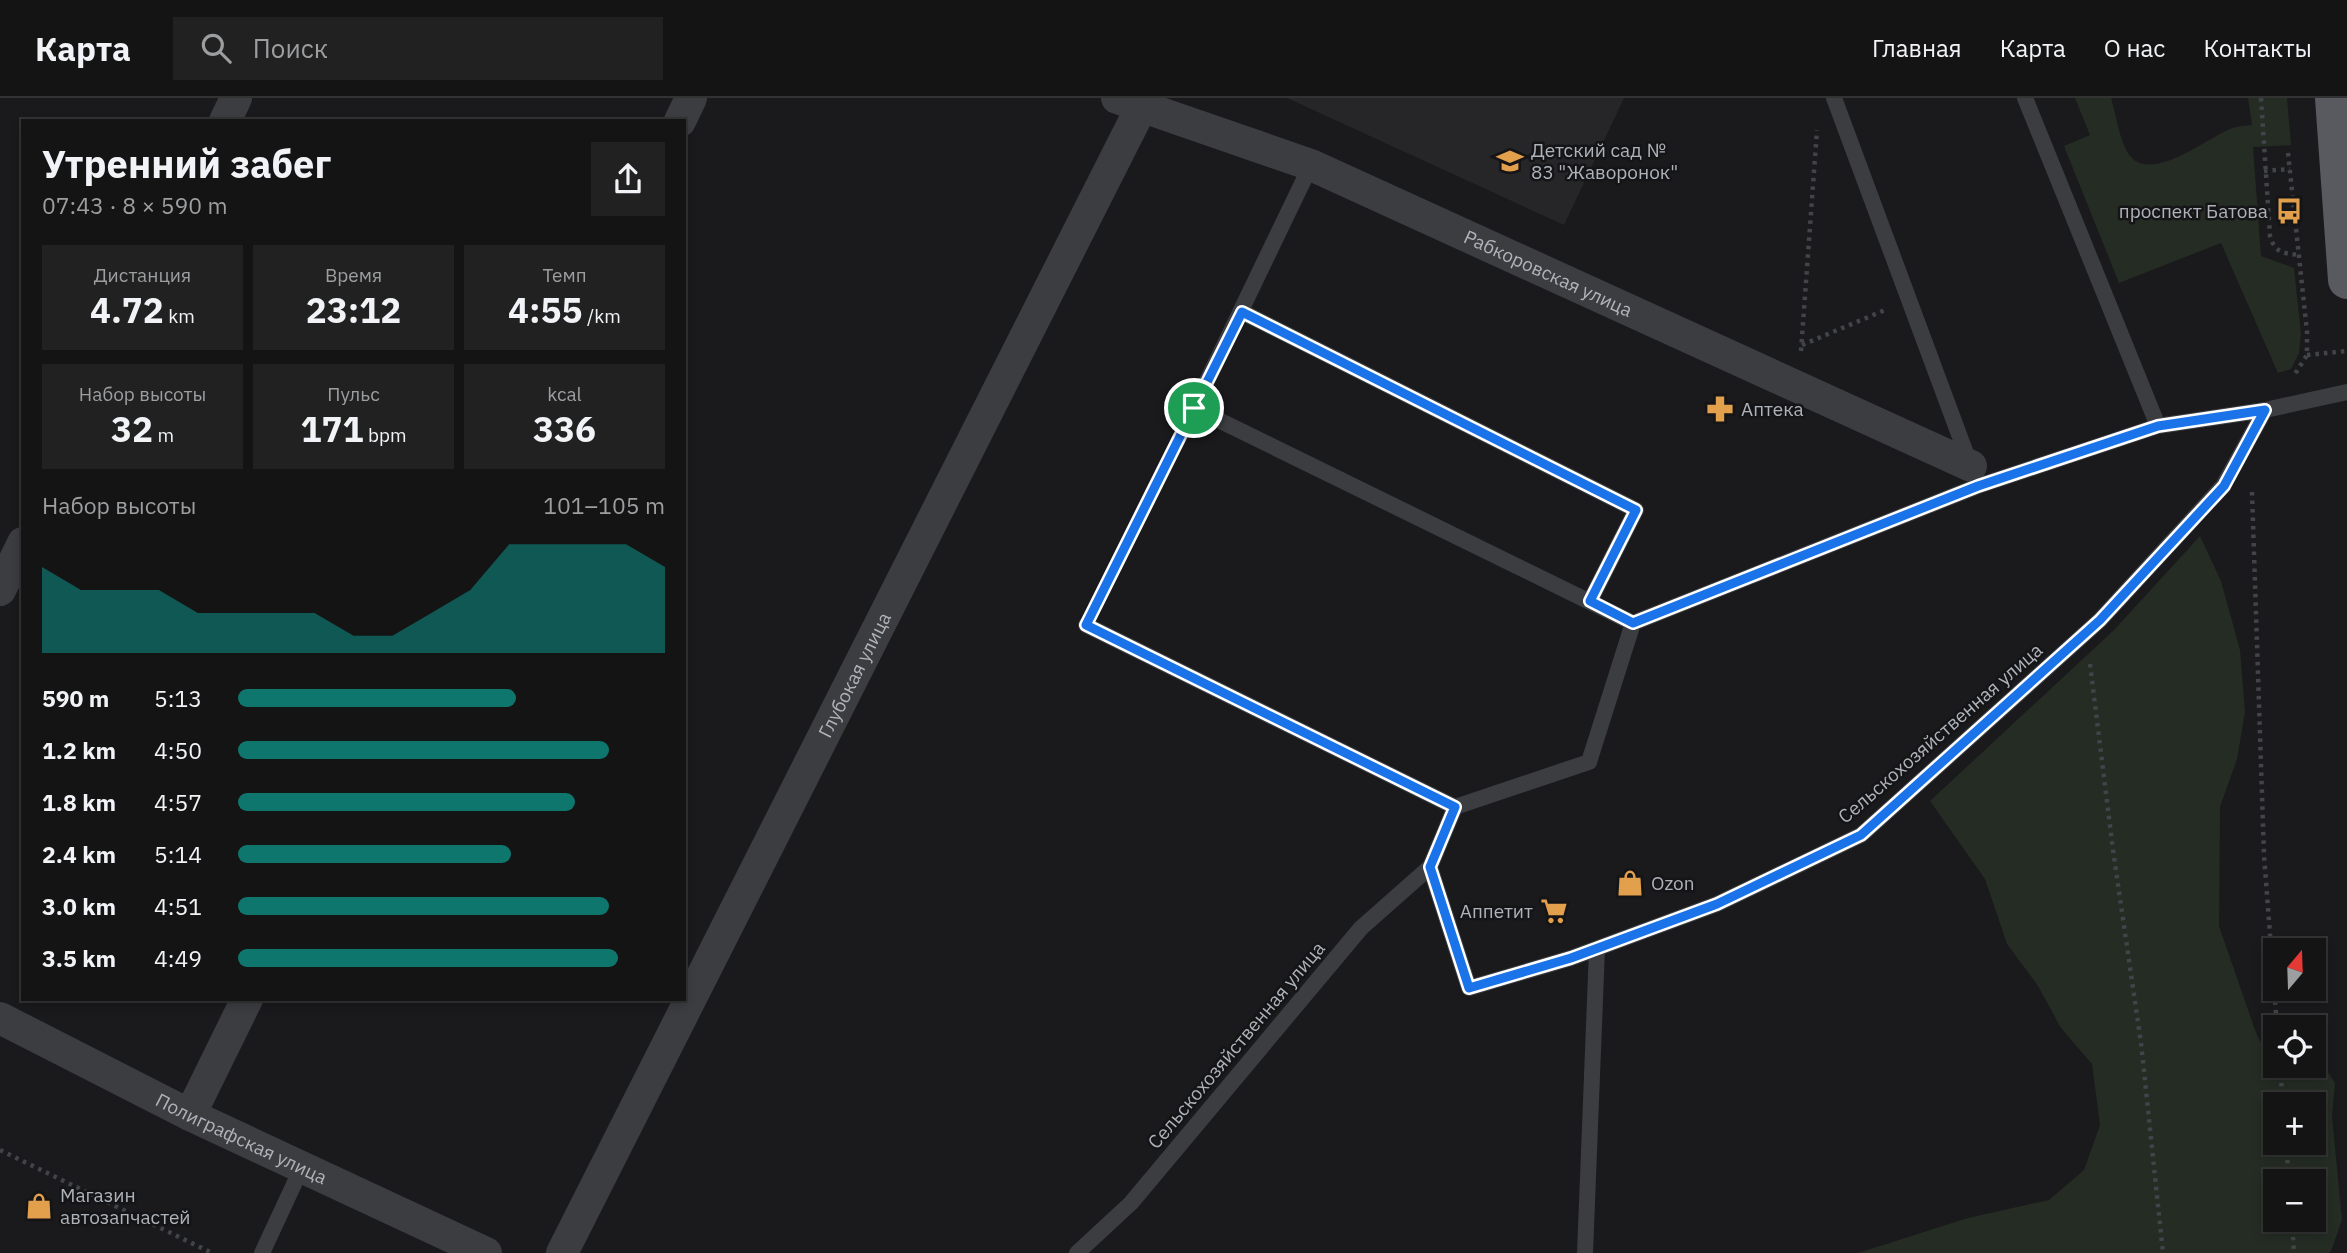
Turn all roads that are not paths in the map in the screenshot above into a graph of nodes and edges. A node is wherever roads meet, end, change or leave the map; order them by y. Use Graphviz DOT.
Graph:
graph roads {
  1 [pos="236,98"];
  2 [pos="691,98"];
  3 [pos="1834,98"];
  4 [pos="2025,98"];
  5 [pos="2334,98"];
  6 [pos="1135,101"];
  7 [pos="226,119"];
  8 [pos="681,119"];
  9 [pos="1311,165"];
  10 [pos="2347,279"];
  11 [pos="1242,312"];
  12 [pos="2347,392"];
  13 [pos="2265,410"];
  14 [pos="2158,426"];
  15 [pos="1975,476"];
  16 [pos="21,547"];
  17 [pos="0,590"];
  18 [pos="1590,601"];
  19 [pos="1633,623"];
  20 [pos="1086,625"];
  21 [pos="1455,807"];
  22 [pos="1430,867"];
  23 [pos="1597,948"];
  24 [pos="246,1001"];
  25 [pos="0,1018"];
  26 [pos="190,1115"];
  27 [pos="302,1167"];
  28 [pos="262,1253"];
  29 [pos="486,1253"];
  30 [pos="562,1253"];
  31 [pos="1077,1253"];
  32 [pos="1585,1253"];
  1 -- 7 [label="street"];
  2 -- 8 [label="street"];
  3 -- 15 [label="lane"];
  4 -- 14 [label="lane"];
  5 -- 10 [label="main road"];
  6 -- 9 [label="street, Рабкоровская улица"];
  6 -- 30 [label="street, Глубокая улица"];
  9 -- 11 [label="lane"];
  9 -- 15 [label="street, Рабкоровская улица"];
  11 -- 18 [label="lane"];
  11 -- 18 [label="lane"];
  12 -- 13 [label="lane"];
  13 -- 14 [label="lane"];
  13 -- 23 [label="lane, Сельскохозяйственная улица"];
  14 -- 15 [label="lane"];
  15 -- 19 [label="lane"];
  16 -- 17 [label="street"];
  18 -- 19 [label="lane"];
  19 -- 21 [label="lane"];
  20 -- 21 [label="lane"];
  21 -- 22 [label="lane"];
  22 -- 23 [label="lane, Сельскохозяйственная улица"];
  22 -- 31 [label="lane, Сельскохозяйственная улица"];
  23 -- 32 [label="lane"];
  24 -- 26 [label="street"];
  25 -- 26 [label="street, Полиграфская улица"];
  26 -- 27 [label="street, Полиграфская улица"];
  27 -- 28 [label="lane"];
  27 -- 29 [label="street, Полиграфская улица"];
}
